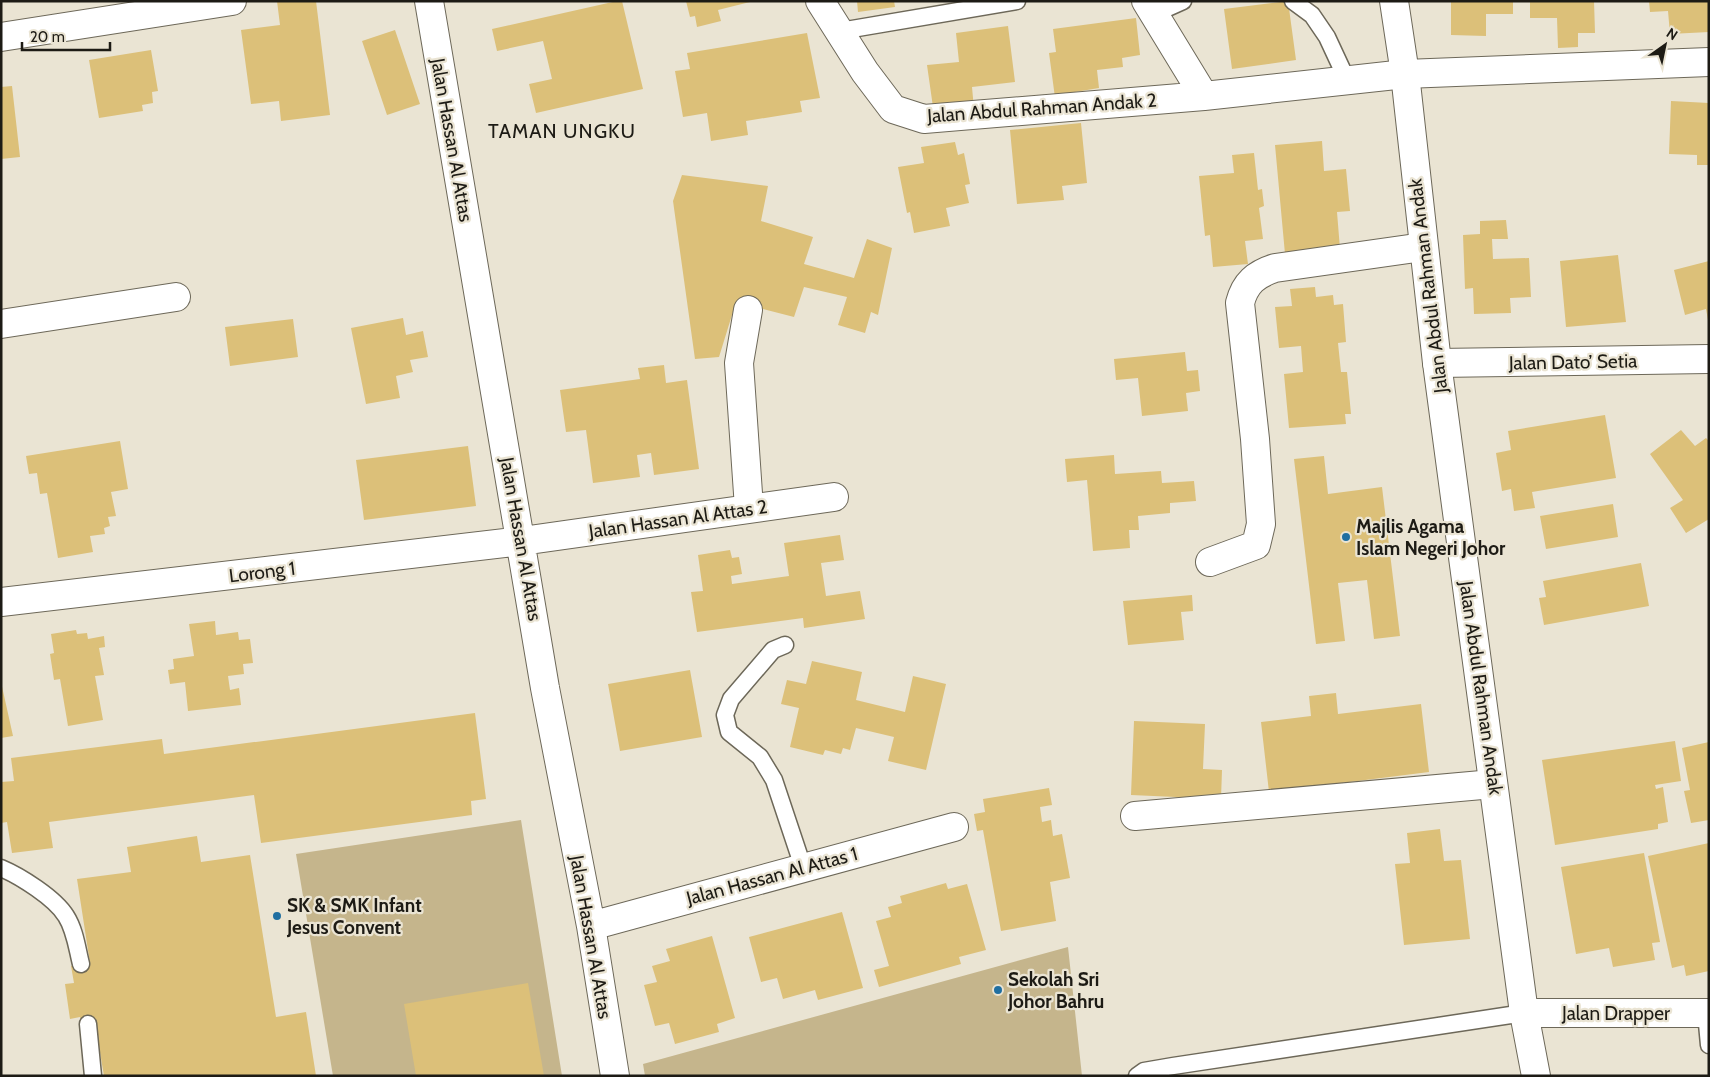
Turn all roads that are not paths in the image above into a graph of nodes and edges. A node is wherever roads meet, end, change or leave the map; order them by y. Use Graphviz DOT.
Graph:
graph roads {
  1 [pos="232,1"];
  2 [pos="429,1"];
  3 [pos="820,1"];
  4 [pos="1017,1"];
  5 [pos="1183,1"];
  6 [pos="1293,1"];
  7 [pos="1394,1"];
  8 [pos="1150,8"];
  9 [pos="840,31"];
  10 [pos="1,37"];
  11 [pos="1709,62"];
  12 [pos="1405,74"];
  13 [pos="1348,80"];
  14 [pos="1204,96"];
  15 [pos="1422,247"];
  16 [pos="176,297"];
  17 [pos="748,310"];
  18 [pos="1,324"];
  19 [pos="1709,359"];
  20 [pos="1437,363"];
  21 [pos="834,497"];
  22 [pos="749,508"];
  23 [pos="522,541"];
  24 [pos="1210,562"];
  25 [pos="1,602"];
  26 [pos="785,645"];
  27 [pos="1493,784"];
  28 [pos="1135,816"];
  29 [pos="954,827"];
  30 [pos="803,867"];
  31 [pos="1,868"];
  32 [pos="590,926"];
  33 [pos="81,964"];
  34 [pos="1524,1013"];
  35 [pos="1707,1013"];
  36 [pos="88,1024"];
  37 [pos="1709,1045"];
  38 [pos="93,1076"];
  39 [pos="615,1076"];
  40 [pos="1136,1076"];
  41 [pos="1536,1076"];
  1 -- 10 [label="street"];
  2 -- 23 [label="street, Jalan Hassan Al Attas"];
  3 -- 9 [label="street, Jalan Abdul Rahman Andak 2"];
  4 -- 9 [label="lane"];
  5 -- 8 [label="lane"];
  6 -- 13 [label="lane"];
  7 -- 12 [label="street, Jalan Abdul Rahman Andak"];
  8 -- 14 [label="street"];
  9 -- 14 [label="street, Jalan Abdul Rahman Andak 2"];
  11 -- 12 [label="street, Jalan Abdul Rahman Andak 2"];
  12 -- 13 [label="street, Jalan Abdul Rahman Andak 2"];
  12 -- 15 [label="street, Jalan Abdul Rahman Andak"];
  13 -- 14 [label="street, Jalan Abdul Rahman Andak 2"];
  15 -- 20 [label="street, Jalan Abdul Rahman Andak"];
  15 -- 24 [label="street"];
  16 -- 18 [label="street"];
  17 -- 22 [label="street"];
  19 -- 20 [label="street, Jalan Dato’ Setia"];
  20 -- 27 [label="street, Jalan Abdul Rahman Andak"];
  21 -- 22 [label="street, Jalan Hassan Al Attas 2"];
  22 -- 23 [label="street, Jalan Hassan Al Attas 2"];
  23 -- 25 [label="street, Lorong 1"];
  23 -- 32 [label="street, Jalan Hassan Al Attas"];
  26 -- 30 [label="lane"];
  27 -- 28 [label="street"];
  27 -- 34 [label="street, Jalan Abdul Rahman Andak"];
  29 -- 30 [label="street, Jalan Hassan Al Attas 1"];
  30 -- 32 [label="street, Jalan Hassan Al Attas 1"];
  31 -- 33 [label="lane"];
  32 -- 39 [label="street, Jalan Hassan Al Attas"];
  34 -- 35 [label="street, Jalan Drapper"];
  34 -- 40 [label="lane"];
  34 -- 41 [label="street, Jalan Abdul Rahman Andak"];
  35 -- 37 [label="lane"];
  36 -- 38 [label="lane"];
}
